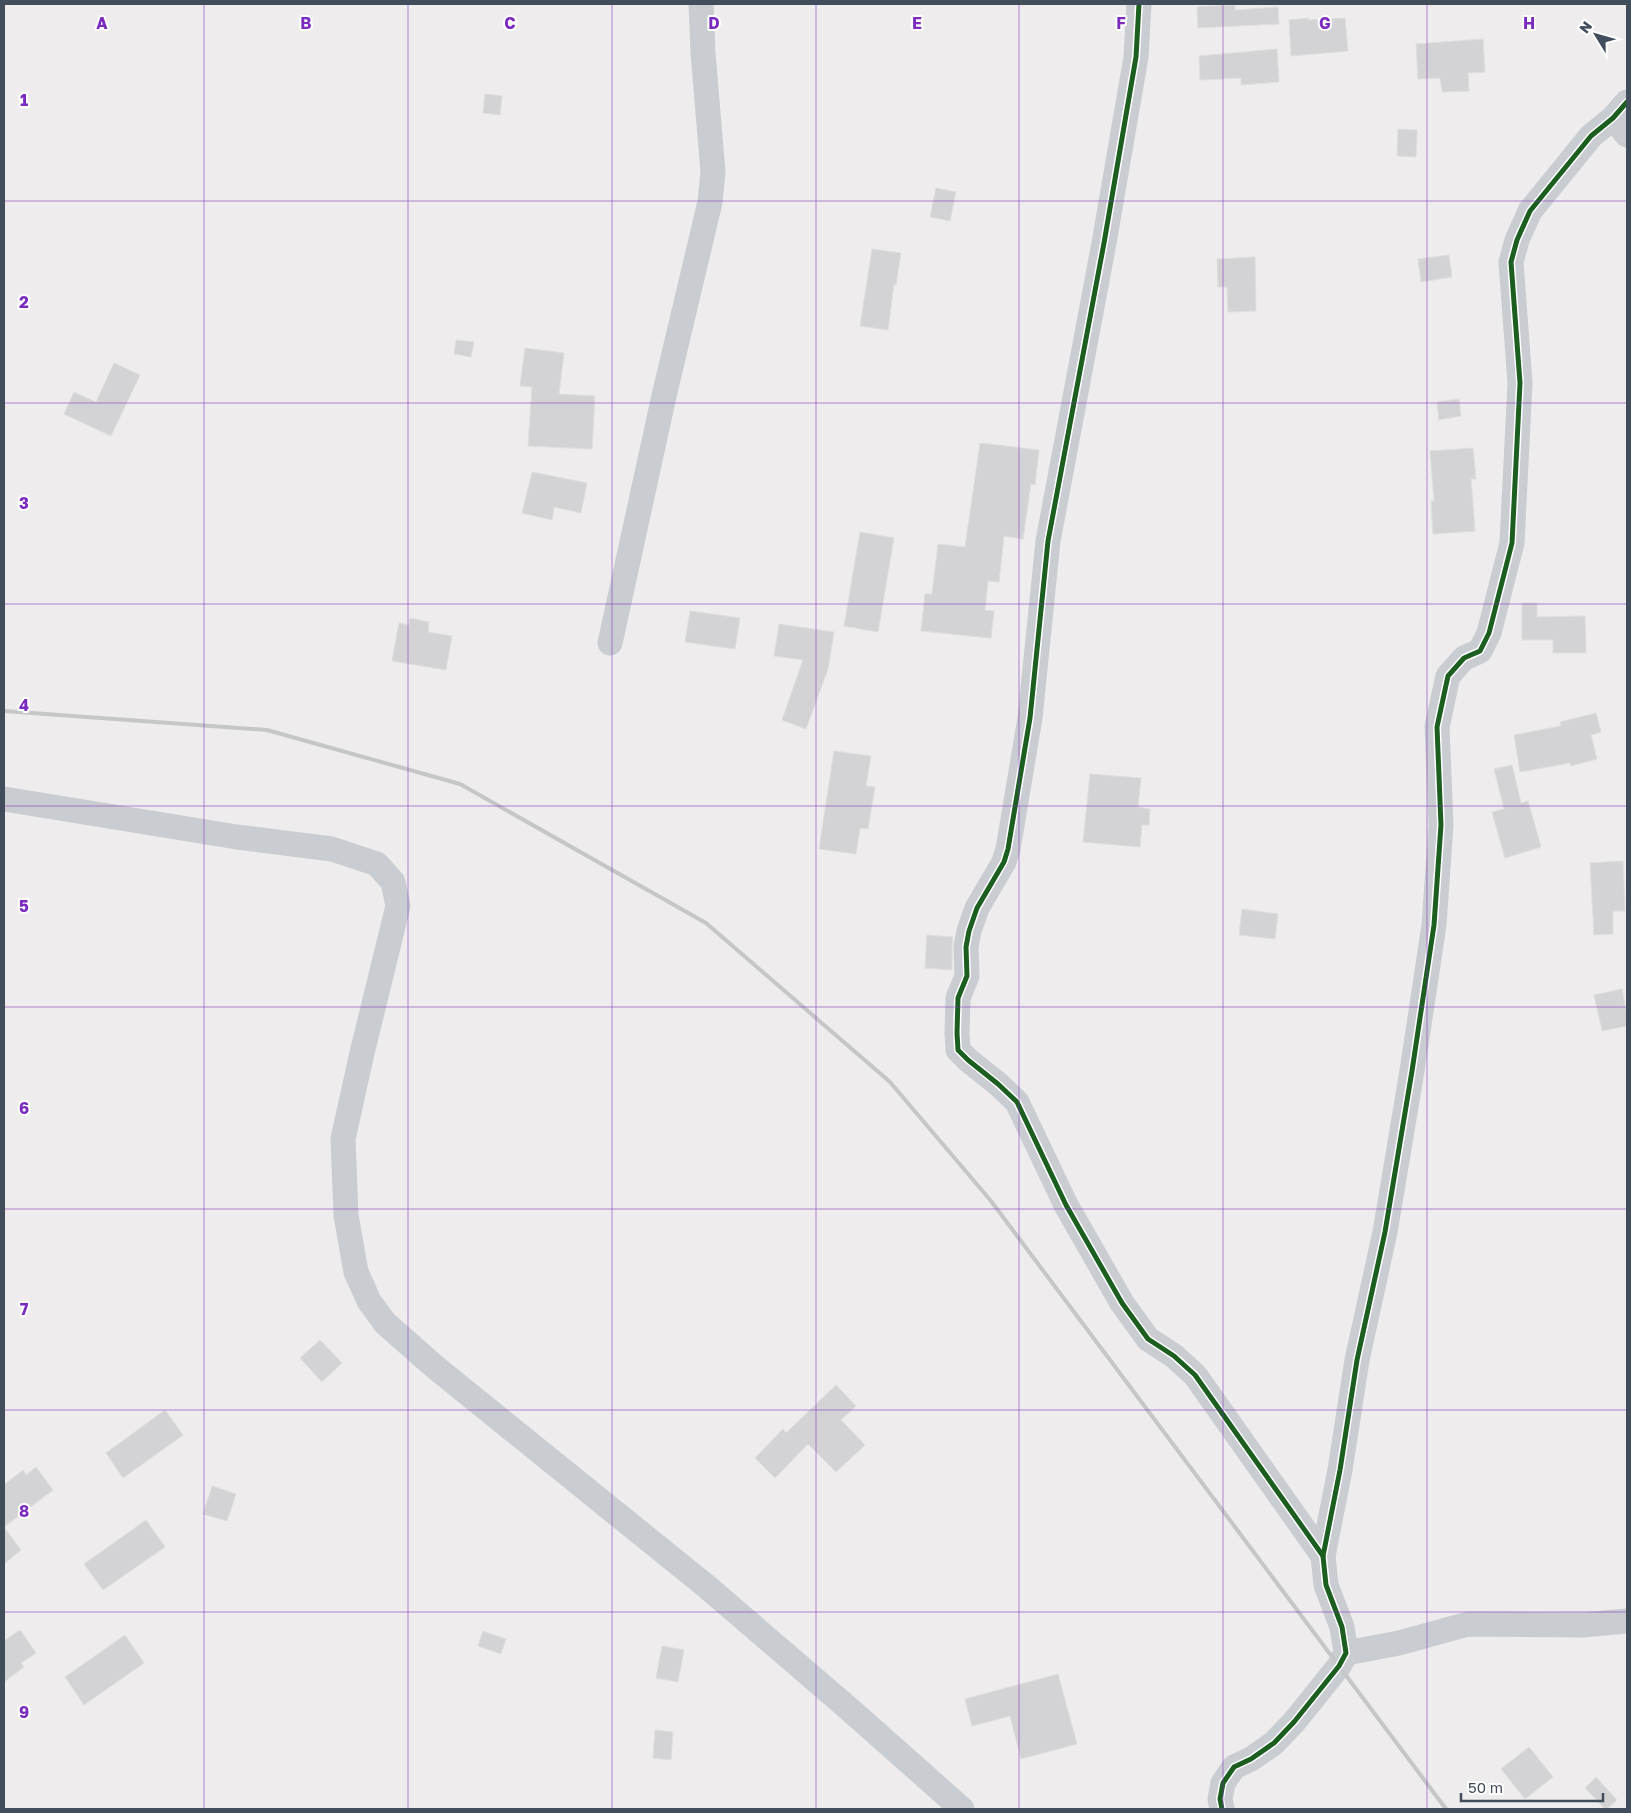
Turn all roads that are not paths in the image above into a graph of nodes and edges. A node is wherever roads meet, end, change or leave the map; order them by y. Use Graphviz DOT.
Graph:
graph roads {
  1 [pos="701,4"];
  2 [pos="1139,4"];
  3 [pos="1622,118"];
  4 [pos="610,643"];
  5 [pos="4,799"];
  6 [pos="1323,1556"];
  7 [pos="1627,1621"];
  8 [pos="1346,1653"];
  9 [pos="962,1809"];
  10 [pos="1222,1809"];
  1 -- 4 [label="street"];
  2 -- 6 [label="street"];
  3 -- 6 [label="street"];
  5 -- 9 [label="street"];
  6 -- 8 [label="street"];
  7 -- 8 [label="street"];
  8 -- 10 [label="street"];
}
